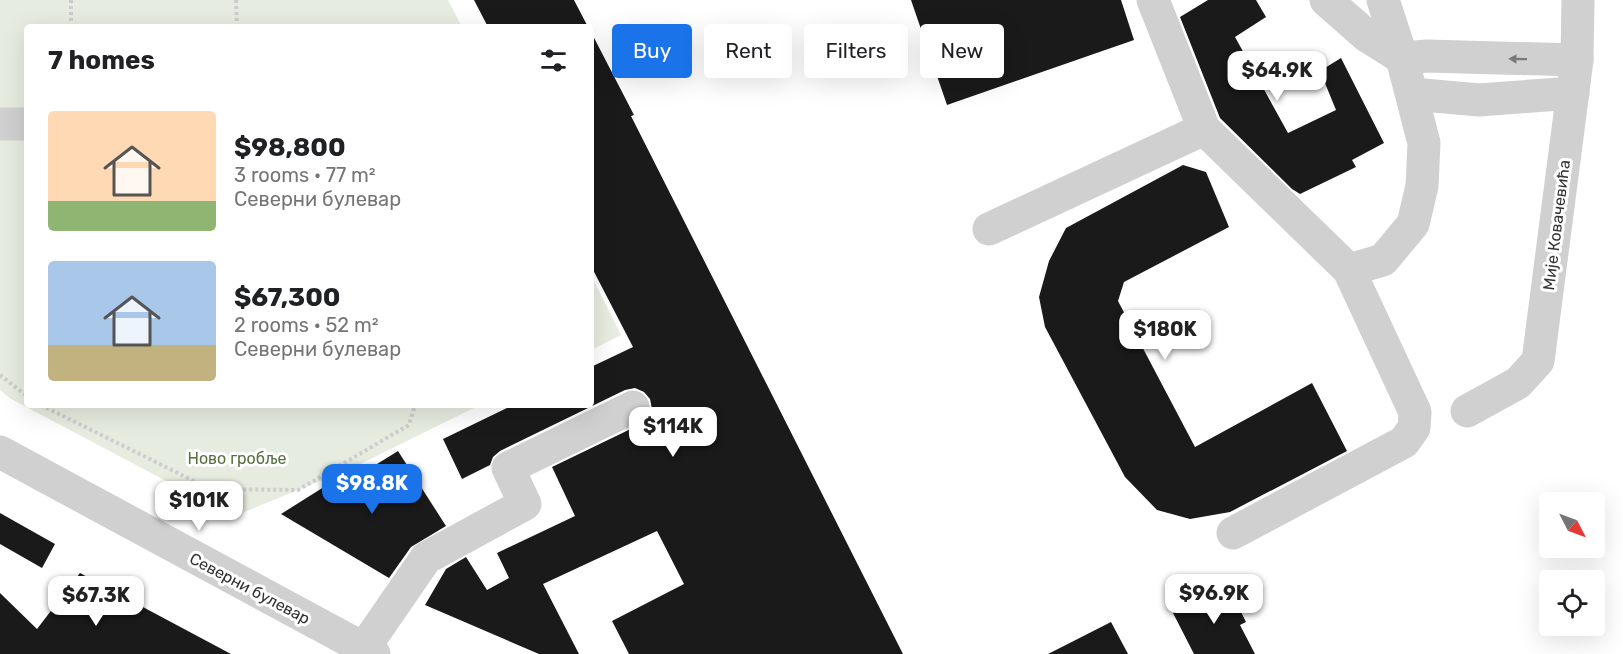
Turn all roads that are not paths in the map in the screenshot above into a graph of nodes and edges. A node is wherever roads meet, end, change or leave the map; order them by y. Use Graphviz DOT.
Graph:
graph roads {
  1 [pos="1153,0"];
  2 [pos="1326,0"];
  3 [pos="1383,0"];
  4 [pos="1578,0"];
  5 [pos="1402,58"];
  6 [pos="1577,60"];
  7 [pos="1573,93"];
  8 [pos="1412,94"];
  9 [pos="0,124"];
  10 [pos="24,124"];
  11 [pos="1204,129"];
  12 [pos="989,229"];
  13 [pos="1348,270"];
  14 [pos="633,406"];
  15 [pos="1467,411"];
  16 [pos="0,452"];
  17 [pos="1233,533"];
  18 [pos="369,651"];
  1 -- 11 [label="street"];
  2 -- 5 [label="street"];
  3 -- 5 [label="street"];
  4 -- 6 [label="street, Мије Ковачевића"];
  6 -- 5 [label="street, one-way"];
  5 -- 8 [label="street"];
  6 -- 7 [label="street, Мије Ковачевића"];
  7 -- 8 [label="street"];
  7 -- 15 [label="street, Мије Ковачевића"];
  8 -- 13 [label="street"];
  9 -- 10 [label="street"];
  11 -- 12 [label="street"];
  11 -- 13 [label="street"];
  13 -- 17 [label="street"];
  14 -- 18 [label="street"];
  16 -- 18 [label="street, Северни булевар"];
}
